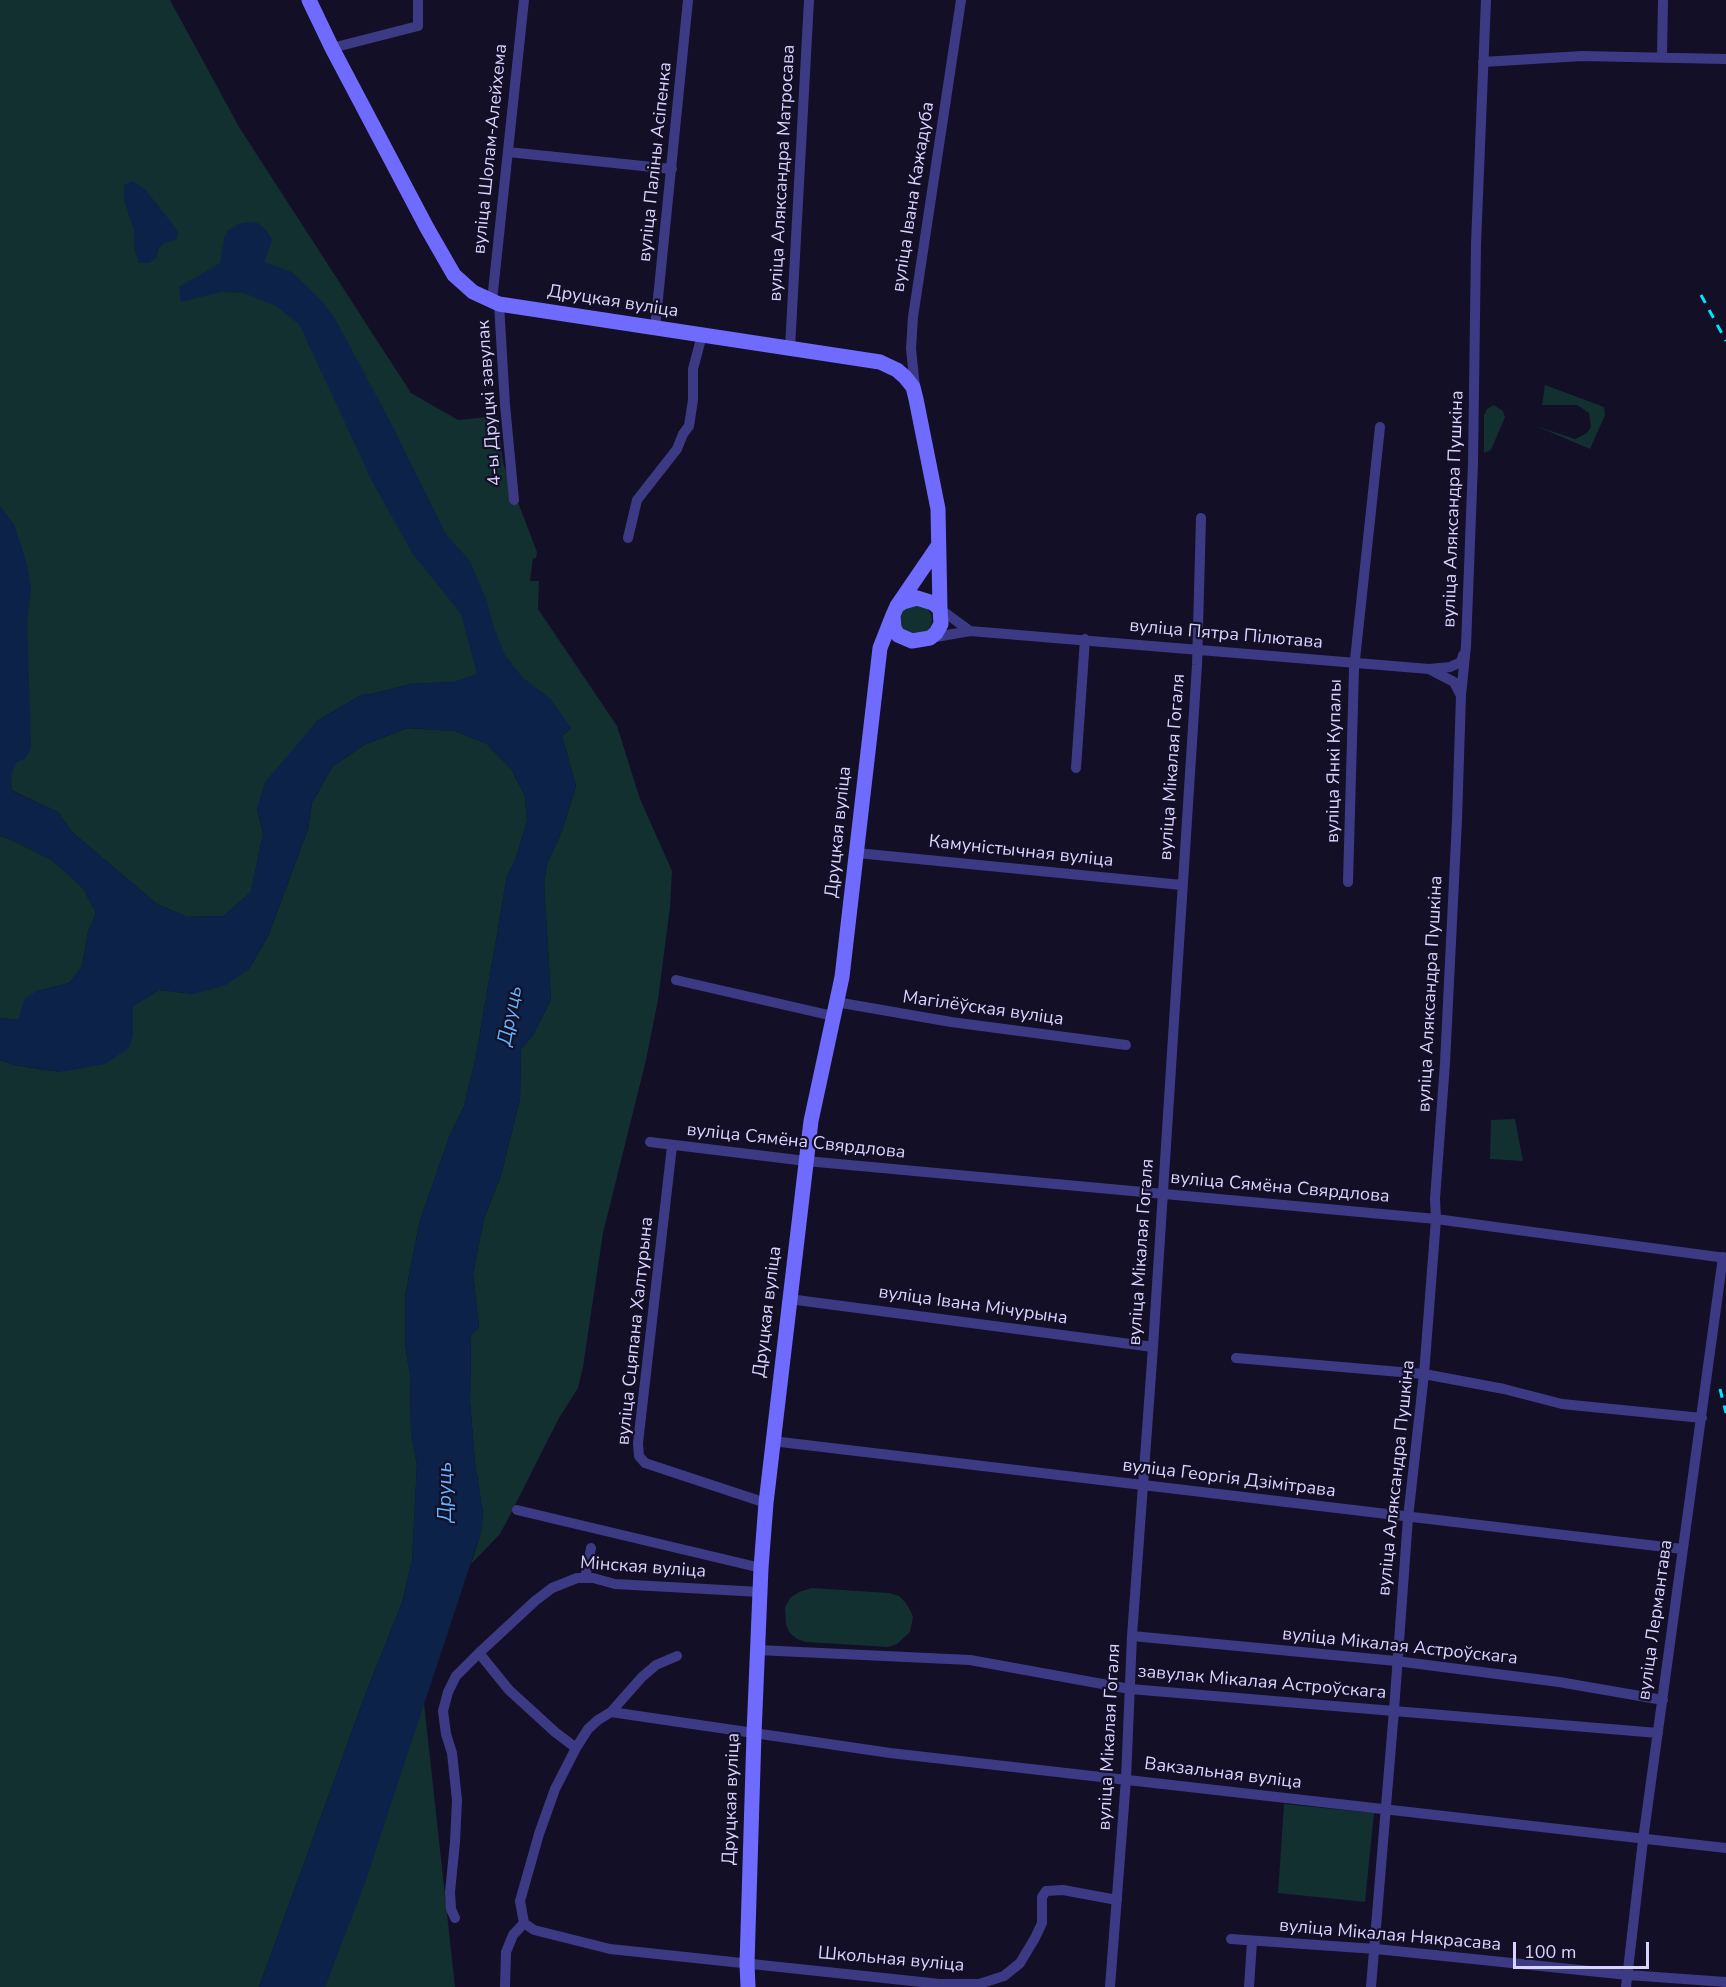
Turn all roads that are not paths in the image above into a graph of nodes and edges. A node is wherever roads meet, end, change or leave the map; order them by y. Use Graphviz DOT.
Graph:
graph roads {
  1 [pos="309,0"];
  2 [pos="418,0"];
  3 [pos="524,0"];
  4 [pos="688,0"];
  5 [pos="809,0"];
  6 [pos="961,0"];
  7 [pos="1486,0"];
  8 [pos="1663,0"];
  9 [pos="332,48"];
  10 [pos="1662,57"];
  11 [pos="1726,59"];
  12 [pos="1483,62"];
  13 [pos="508,152"];
  14 [pos="672,169"];
  15 [pos="496,302"];
  16 [pos="655,328"];
  17 [pos="702,335"];
  18 [pos="790,348"];
  19 [pos="916,399"];
  20 [pos="1380,427"];
  21 [pos="514,500"];
  22 [pos="1201,518"];
  23 [pos="628,538"];
  24 [pos="938,546"];
  25 [pos="940,609"];
  26 [pos="895,611"];
  27 [pos="970,631"];
  28 [pos="930,638"];
  29 [pos="1085,639"];
  30 [pos="912,641"];
  31 [pos="1466,646"];
  32 [pos="880,648"];
  33 [pos="1197,650"];
  34 [pos="1355,664"];
  35 [pos="1429,669"];
  36 [pos="1461,695"];
  37 [pos="1076,768"];
  38 [pos="857,853"];
  39 [pos="1348,882"];
  40 [pos="1182,885"];
  41 [pos="676,981"];
  42 [pos="835,1009"];
  43 [pos="1126,1045"];
  44 [pos="650,1143"];
  45 [pos="672,1146"];
  46 [pos="806,1161"];
  47 [pos="1161,1194"];
  48 [pos="1436,1219"];
  49 [pos="1725,1257"];
  50 [pos="789,1299"];
  51 [pos="1153,1347"];
  52 [pos="1236,1358"];
  53 [pos="1424,1374"];
  54 [pos="1702,1418"];
  55 [pos="772,1441"];
  56 [pos="1142,1485"];
  57 [pos="766,1503"];
  58 [pos="517,1510"];
  59 [pos="1408,1518"];
  60 [pos="591,1548"];
  61 [pos="1682,1549"];
  62 [pos="761,1568"];
  63 [pos="585,1578"];
  64 [pos="760,1593"];
  65 [pos="1132,1636"];
  66 [pos="757,1650"];
  67 [pos="479,1653"];
  68 [pos="677,1656"];
  69 [pos="1396,1661"];
  70 [pos="1130,1689"];
  71 [pos="1662,1700"];
  72 [pos="1394,1710"];
  73 [pos="611,1712"];
  74 [pos="1658,1732"];
  75 [pos="754,1734"];
  76 [pos="576,1748"];
  77 [pos="1126,1779"];
  78 [pos="1386,1810"];
  79 [pos="1643,1839"];
  80 [pos="1726,1848"];
  81 [pos="1117,1900"];
  82 [pos="455,1918"];
  83 [pos="524,1923"];
  84 [pos="1231,1939"];
  85 [pos="1252,1941"];
  86 [pos="1376,1949"];
  87 [pos="747,1964"];
  88 [pos="1628,1975"];
  89 [pos="1726,1982"];
  90 [pos="505,1987"];
  91 [pos="748,1987"];
  92 [pos="1110,1987"];
  93 [pos="1250,1987"];
  94 [pos="1371,1987"];
  95 [pos="1626,1987"];
  1 -- 9 [label="main road, Друцкая вуліца"];
  2 -- 9 [label="street"];
  3 -- 13 [label="street, вуліца Шолам-Алейхема"];
  4 -- 14 [label="street, вуліца Паліны Асіпенка"];
  5 -- 18 [label="street, вуліца Аляксандра Матросава"];
  6 -- 19 [label="street, вуліца Івана Кажадуба"];
  7 -- 12 [label="street, вуліца Аляксандра Пушкіна"];
  8 -- 10 [label="street"];
  9 -- 15 [label="main road, Друцкая вуліца"];
  10 -- 11 [label="street"];
  10 -- 12 [label="street"];
  12 -- 31 [label="street, вуліца Аляксандра Пушкіна"];
  13 -- 14 [label="street"];
  13 -- 15 [label="street, вуліца Шолам-Алейхема"];
  14 -- 16 [label="street, вуліца Паліны Асіпенка"];
  15 -- 16 [label="main road, Друцкая вуліца"];
  15 -- 21 [label="street, 4-ы Друцкі завулак"];
  16 -- 17 [label="main road, Друцкая вуліца"];
  17 -- 18 [label="main road, Друцкая вуліца"];
  17 -- 23 [label="street"];
  18 -- 19 [label="main road, Друцкая вуліца"];
  19 -- 24 [label="main road, Друцкая вуліца"];
  20 -- 34 [label="street, вуліца Янкі Купалы"];
  22 -- 33 [label="street, вуліца Мікалая Гогаля"];
  24 -- 25 [label="main road, Друцкая вуліца"];
  24 -- 26 [label="main road, Друцкая вуліца"];
  25 -- 26 [label="main road"];
  25 -- 27 [label="street"];
  25 -- 28 [label="main road, Друцкая вуліца"];
  26 -- 30 [label="main road"];
  26 -- 32 [label="main road, Друцкая вуліца"];
  27 -- 28 [label="street, вуліца Пятра Пілютава"];
  27 -- 29 [label="street, вуліца Пятра Пілютава"];
  28 -- 30 [label="main road"];
  29 -- 33 [label="street, вуліца Пятра Пілютава"];
  29 -- 37 [label="street"];
  30 -- 32 [label="main road"];
  31 -- 35 [label="street, вуліца Пятра Пілютава"];
  31 -- 36 [label="street, вуліца Аляксандра Пушкіна"];
  32 -- 38 [label="main road, Друцкая вуліца"];
  33 -- 34 [label="street, вуліца Пятра Пілютава"];
  33 -- 40 [label="street, вуліца Мікалая Гогаля"];
  34 -- 35 [label="street, вуліца Пятра Пілютава"];
  34 -- 39 [label="street, вуліца Янкі Купалы"];
  35 -- 36 [label="street"];
  36 -- 48 [label="street, вуліца Аляксандра Пушкіна"];
  38 -- 40 [label="street, Камуністычная вуліца"];
  38 -- 42 [label="main road, Друцкая вуліца"];
  40 -- 47 [label="street, вуліца Мікалая Гогаля"];
  41 -- 42 [label="street, Магілёўская вуліца"];
  42 -- 43 [label="street, Магілёўская вуліца"];
  42 -- 46 [label="main road, Друцкая вуліца"];
  44 -- 45 [label="street, вуліца Сямёна Свярдлова"];
  45 -- 46 [label="street, вуліца Сямёна Свярдлова"];
  45 -- 57 [label="street, вуліца Сцяпана Халтурына"];
  46 -- 47 [label="street, вуліца Сямёна Свярдлова"];
  46 -- 50 [label="main road, Друцкая вуліца"];
  47 -- 48 [label="street, вуліца Сямёна Свярдлова"];
  47 -- 51 [label="street, вуліца Мікалая Гогаля"];
  48 -- 49 [label="street, вуліца Сямёна Свярдлова"];
  48 -- 53 [label="street, вуліца Аляксандра Пушкіна"];
  49 -- 54 [label="street, вуліца Лермантава"];
  50 -- 51 [label="street, вуліца Івана Мічурына"];
  50 -- 55 [label="main road, Друцкая вуліца"];
  51 -- 56 [label="street, вуліца Мікалая Гогаля"];
  52 -- 53 [label="street"];
  53 -- 54 [label="street"];
  53 -- 59 [label="street, вуліца Аляксандра Пушкіна"];
  54 -- 61 [label="street, вуліца Лермантава"];
  55 -- 56 [label="street, вуліца Георгія Дзімітрава"];
  55 -- 57 [label="main road, Друцкая вуліца"];
  56 -- 59 [label="street, вуліца Георгія Дзімітрава"];
  56 -- 65 [label="street, вуліца Мікалая Гогаля"];
  57 -- 62 [label="main road, Друцкая вуліца"];
  58 -- 62 [label="street"];
  59 -- 61 [label="street, вуліца Георгія Дзімітрава"];
  59 -- 69 [label="street, вуліца Аляксандра Пушкіна"];
  60 -- 63 [label="street"];
  61 -- 71 [label="street, вуліца Лермантава"];
  62 -- 64 [label="main road, Друцкая вуліца"];
  63 -- 64 [label="street, Мінская вуліца"];
  63 -- 67 [label="street, Мінская вуліца"];
  64 -- 66 [label="main road, Друцкая вуліца"];
  65 -- 69 [label="street, вуліца Мікалая Астроўскага"];
  65 -- 70 [label="street, вуліца Мікалая Гогаля"];
  66 -- 70 [label="street, завулак Мікалая Астроўскага"];
  66 -- 75 [label="main road, Друцкая вуліца"];
  67 -- 76 [label="street"];
  67 -- 82 [label="street, Мінская вуліца"];
  68 -- 73 [label="street"];
  69 -- 71 [label="street, вуліца Мікалая Астроўскага"];
  69 -- 72 [label="street, вуліца Аляксандра Пушкіна"];
  70 -- 72 [label="street, завулак Мікалая Астроўскага"];
  70 -- 77 [label="street, вуліца Мікалая Гогаля"];
  71 -- 74 [label="street, вуліца Лермантава"];
  72 -- 74 [label="street, завулак Мікалая Астроўскага"];
  72 -- 78 [label="street, вуліца Аляксандра Пушкіна"];
  73 -- 75 [label="street, Вакзальная вуліца"];
  73 -- 76 [label="street"];
  74 -- 79 [label="street, вуліца Лермантава"];
  75 -- 77 [label="street, Вакзальная вуліца"];
  75 -- 87 [label="main road, Друцкая вуліца"];
  76 -- 83 [label="street"];
  77 -- 78 [label="street, Вакзальная вуліца"];
  77 -- 81 [label="street, вуліца Мікалая Гогаля"];
  78 -- 79 [label="street, Вакзальная вуліца"];
  78 -- 86 [label="street, вуліца Аляксандра Пушкіна"];
  79 -- 80 [label="street, Вакзальная вуліца"];
  79 -- 88 [label="street, вуліца Лермантава"];
  81 -- 87 [label="street, Школьная вуліца"];
  81 -- 92 [label="street, вуліца Мікалая Гогаля"];
  83 -- 87 [label="street"];
  83 -- 90 [label="street"];
  84 -- 85 [label="street, вуліца Мікалая Някрасава"];
  85 -- 86 [label="street, вуліца Мікалая Някрасава"];
  85 -- 93 [label="street"];
  86 -- 88 [label="street, вуліца Мікалая Някрасава"];
  86 -- 94 [label="street, вуліца Аляксандра Пушкіна"];
  87 -- 91 [label="main road, Друцкая вуліца"];
  88 -- 89 [label="street, вуліца Мікалая Някрасава"];
  88 -- 95 [label="street, вуліца Лермантава"];
}
